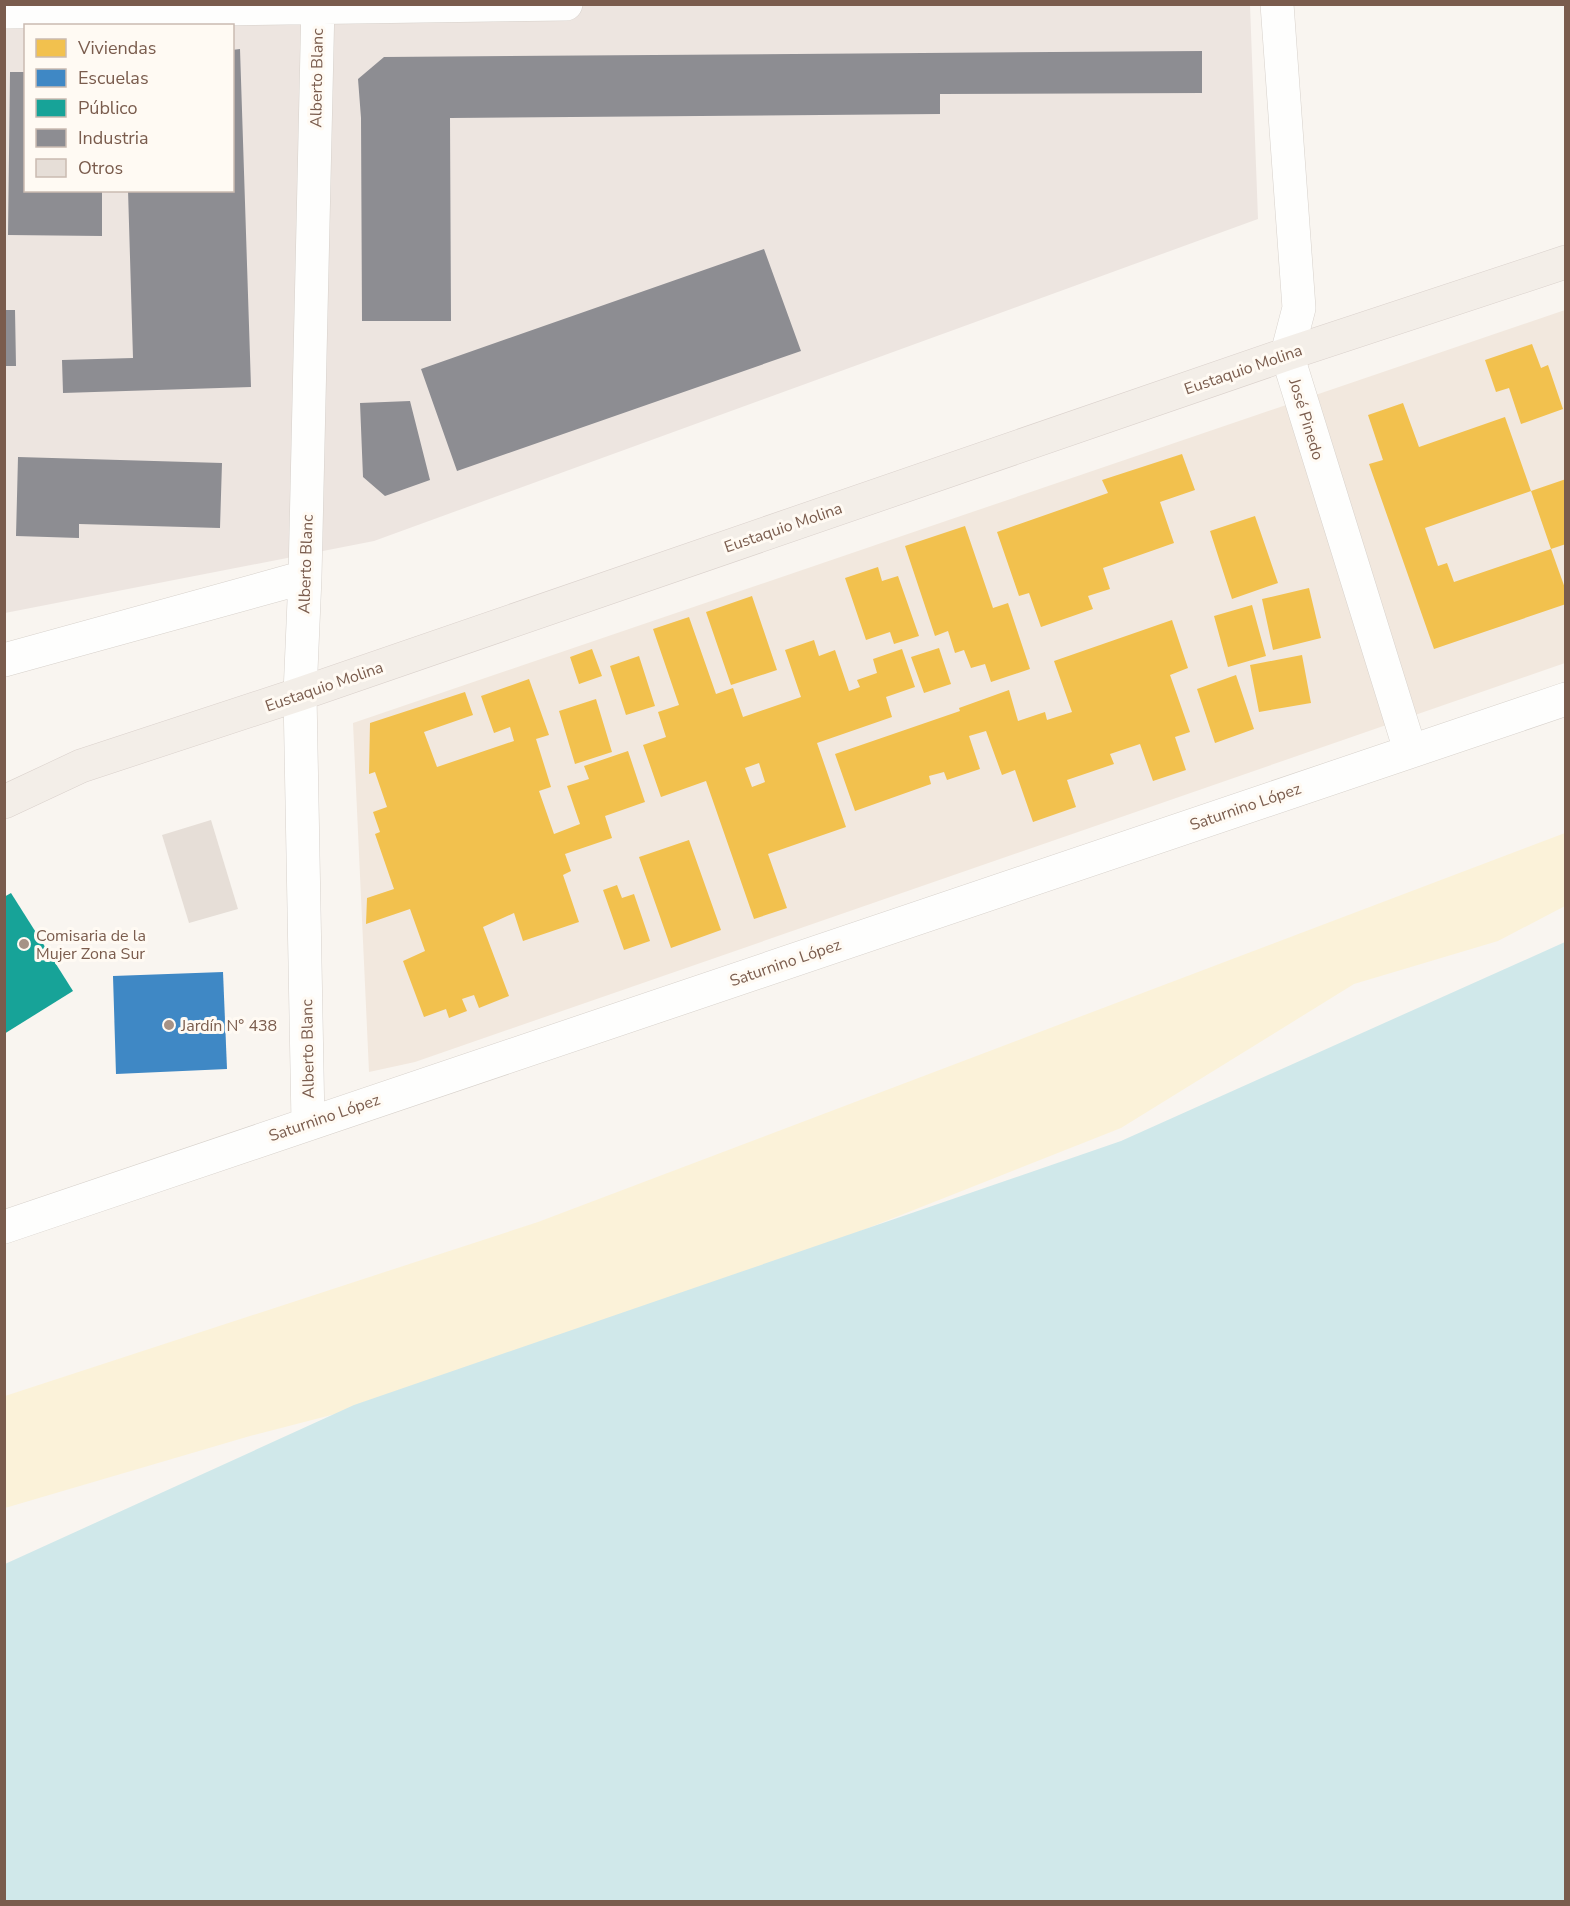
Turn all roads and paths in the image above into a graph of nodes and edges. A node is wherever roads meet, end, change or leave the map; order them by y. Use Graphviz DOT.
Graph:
graph roads {
  1 [pos="566,4"];
  2 [pos="1277,4"];
  3 [pos="318,6"];
  4 [pos="4,12"];
  5 [pos="1566,262"];
  6 [pos="1287,354"];
  7 [pos="305,577"];
  8 [pos="4,660"];
  9 [pos="300,694"];
  10 [pos="1566,699"];
  11 [pos="1410,750"];
  12 [pos="4,802"];
  13 [pos="308,1123"];
  14 [pos="4,1227"];
  1 -- 3 [label="street"];
  2 -- 6 [label="street"];
  3 -- 4 [label="street"];
  3 -- 7 [label="street, Alberto Blanc"];
  5 -- 6 [label="main road, Eustaquio Molina"];
  6 -- 9 [label="main road, Eustaquio Molina"];
  6 -- 11 [label="street, José Pinedo"];
  7 -- 8 [label="street"];
  7 -- 9 [label="street, Alberto Blanc"];
  9 -- 12 [label="main road, Eustaquio Molina"];
  9 -- 13 [label="street, Alberto Blanc"];
  10 -- 11 [label="street, Saturnino López"];
  11 -- 13 [label="street, Saturnino López"];
  13 -- 14 [label="street, Saturnino López"];
}
